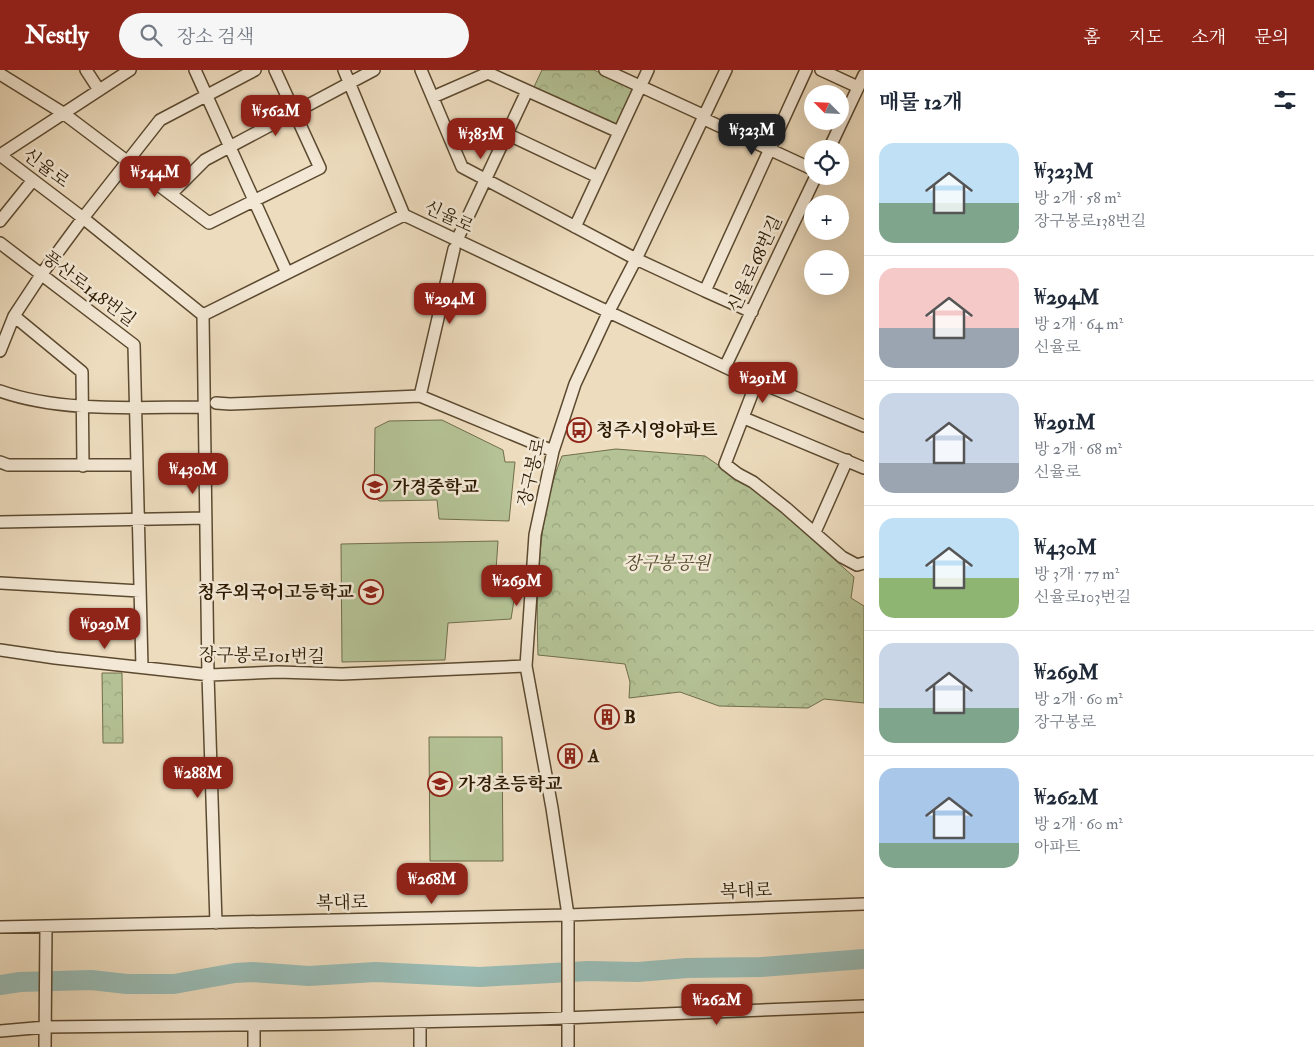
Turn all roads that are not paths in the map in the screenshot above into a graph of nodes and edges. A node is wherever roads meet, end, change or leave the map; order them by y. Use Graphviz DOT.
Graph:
graph roads {
  1 [pos="86,70"];
  2 [pos="130,70"];
  3 [pos="195,70"];
  4 [pos="255,70"];
  5 [pos="275,70"];
  6 [pos="344,70"];
  7 [pos="374,70"];
  8 [pos="421,70"];
  9 [pos="605,70"];
  10 [pos="648,70"];
  11 [pos="726,70"];
  12 [pos="806,70"];
  13 [pos="821,70"];
  14 [pos="0,74"];
  15 [pos="864,75"];
  16 [pos="349,82"];
  17 [pos="641,86"];
  18 [pos="858,87"];
  19 [pos="99,90"];
  20 [pos="528,91"];
  21 [pos="207,96"];
  22 [pos="433,97"];
  23 [pos="64,112"];
  24 [pos="294,113"];
  25 [pos="704,117"];
  26 [pos="619,132"];
  27 [pos="507,134"];
  28 [pos="833,140"];
  29 [pos="230,147"];
  30 [pos="770,150"];
  31 [pos="0,155"];
  32 [pos="127,161"];
  33 [pos="804,165"];
  34 [pos="598,177"];
  35 [pos="486,179"];
  36 [pos="34,180"];
  37 [pos="812,185"];
  38 [pos="171,194"];
  39 [pos="254,200"];
  40 [pos="404,215"];
  41 [pos="83,218"];
  42 [pos="0,222"];
  43 [pos="575,227"];
  44 [pos="0,243"];
  45 [pos="456,244"];
  46 [pos="636,259"];
  47 [pos="287,273"];
  48 [pos="40,275"];
  49 [pos="705,291"];
  50 [pos="608,311"];
  51 [pos="752,312"];
  52 [pos="203,315"];
  53 [pos="14,316"];
  54 [pos="0,350"];
  55 [pos="726,367"];
  56 [pos="757,381"];
  57 [pos="0,391"];
  58 [pos="420,396"];
  59 [pos="216,403"];
  60 [pos="82,406"];
  61 [pos="136,407"];
  62 [pos="204,407"];
  63 [pos="744,418"];
  64 [pos="864,426"];
  65 [pos="553,451"];
  66 [pos="847,460"];
  67 [pos="0,462"];
  68 [pos="137,465"];
  69 [pos="82,466"];
  70 [pos="864,468"];
  71 [pos="138,518"];
  72 [pos="206,518"];
  73 [pos="0,522"];
  74 [pos="815,532"];
  75 [pos="864,563"];
  76 [pos="0,583"];
  77 [pos="140,591"];
  78 [pos="0,650"];
  79 [pos="526,666"];
  80 [pos="142,667"];
  81 [pos="208,675"];
  82 [pos="864,904"];
  83 [pos="568,915"];
  84 [pos="216,923"];
  85 [pos="0,927"];
  86 [pos="46,927"];
  87 [pos="864,1006"];
  88 [pos="569,1016"];
  89 [pos="420,1022"];
  90 [pos="46,1024"];
  91 [pos="254,1025"];
  92 [pos="0,1031"];
  93 [pos="45,1047"];
  94 [pos="254,1047"];
  95 [pos="420,1047"];
  96 [pos="568,1047"];
  1 -- 19 [label="street"];
  2 -- 19 [label="street"];
  3 -- 21 [label="street"];
  4 -- 21 [label="street"];
  5 -- 24 [label="street"];
  6 -- 16 [label="street"];
  7 -- 16 [label="street"];
  8 -- 22 [label="street"];
  9 -- 17 [label="street"];
  10 -- 17 [label="street"];
  11 -- 25 [label="street, 장구봉로"];
  12 -- 30 [label="street"];
  13 -- 18 [label="street"];
  14 -- 23 [label="street"];
  15 -- 18 [label="street"];
  16 -- 24 [label="street"];
  16 -- 40 [label="street"];
  17 -- 25 [label="street"];
  17 -- 26 [label="street"];
  18 -- 28 [label="street"];
  19 -- 23 [label="street"];
  20 -- 22 [label="street"];
  20 -- 26 [label="street"];
  20 -- 27 [label="street"];
  21 -- 29 [label="street"];
  21 -- 32 [label="street"];
  22 -- 35 [label="street"];
  23 -- 31 [label="street"];
  23 -- 32 [label="street"];
  24 -- 29 [label="street"];
  24 -- 39 [label="street"];
  25 -- 30 [label="street"];
  25 -- 46 [label="street, 장구봉로"];
  26 -- 34 [label="street"];
  27 -- 34 [label="street"];
  27 -- 35 [label="street"];
  29 -- 38 [label="street"];
  29 -- 39 [label="street"];
  30 -- 33 [label="street"];
  30 -- 49 [label="street"];
  31 -- 36 [label="street, 신율로"];
  32 -- 38 [label="street"];
  32 -- 41 [label="street"];
  34 -- 43 [label="street"];
  35 -- 43 [label="street"];
  35 -- 45 [label="street"];
  36 -- 41 [label="street, 신율로"];
  36 -- 42 [label="street"];
  37 -- 51 [label="street, 신율로68번길"];
  38 -- 39 [label="street"];
  39 -- 47 [label="street"];
  40 -- 45 [label="street, 신율로"];
  40 -- 47 [label="street, 신율로"];
  41 -- 48 [label="street"];
  41 -- 52 [label="street, 신율로"];
  43 -- 46 [label="street"];
  44 -- 48 [label="street, 풍산로148번길"];
  45 -- 50 [label="street, 신율로"];
  45 -- 58 [label="street"];
  46 -- 49 [label="street"];
  46 -- 50 [label="street, 장구봉로"];
  47 -- 52 [label="street, 신율로"];
  48 -- 53 [label="street"];
  48 -- 61 [label="street, 풍산로148번길"];
  49 -- 51 [label="street"];
  50 -- 55 [label="street, 신율로"];
  50 -- 65 [label="street, 장구봉로"];
  51 -- 55 [label="street, 신율로68번길"];
  52 -- 62 [label="street"];
  53 -- 54 [label="street"];
  53 -- 60 [label="street"];
  55 -- 56 [label="street, 신율로"];
  56 -- 63 [label="street"];
  56 -- 64 [label="street, 신율로"];
  57 -- 60 [label="street"];
  58 -- 59 [label="street"];
  58 -- 65 [label="street"];
  60 -- 61 [label="street"];
  60 -- 69 [label="street"];
  61 -- 62 [label="street"];
  61 -- 68 [label="street, 풍산로148번길"];
  62 -- 72 [label="street"];
  63 -- 66 [label="street"];
  63 -- 74 [label="street"];
  65 -- 79 [label="street, 장구봉로"];
  66 -- 70 [label="street"];
  66 -- 74 [label="street"];
  67 -- 69 [label="street"];
  68 -- 69 [label="street"];
  68 -- 71 [label="street, 풍산로148번길"];
  71 -- 72 [label="street"];
  71 -- 73 [label="street"];
  71 -- 77 [label="street, 풍산로148번길"];
  72 -- 81 [label="street"];
  74 -- 75 [label="street"];
  76 -- 77 [label="street"];
  77 -- 80 [label="street, 풍산로148번길"];
  78 -- 80 [label="street, 장구봉로101번길"];
  79 -- 81 [label="street, 장구봉로101번길"];
  79 -- 83 [label="street, 장구봉로"];
  80 -- 81 [label="street, 장구봉로101번길"];
  81 -- 84 [label="street"];
  82 -- 83 [label="street, 복대로"];
  83 -- 84 [label="street, 복대로"];
  83 -- 88 [label="street, 장구봉로"];
  84 -- 86 [label="street, 복대로"];
  85 -- 86 [label="street, 복대로"];
  86 -- 90 [label="street"];
  87 -- 88 [label="street"];
  88 -- 89 [label="street"];
  88 -- 96 [label="street"];
  89 -- 91 [label="street"];
  89 -- 95 [label="street"];
  90 -- 91 [label="street"];
  90 -- 92 [label="street"];
  90 -- 93 [label="street"];
  91 -- 94 [label="street"];
}
